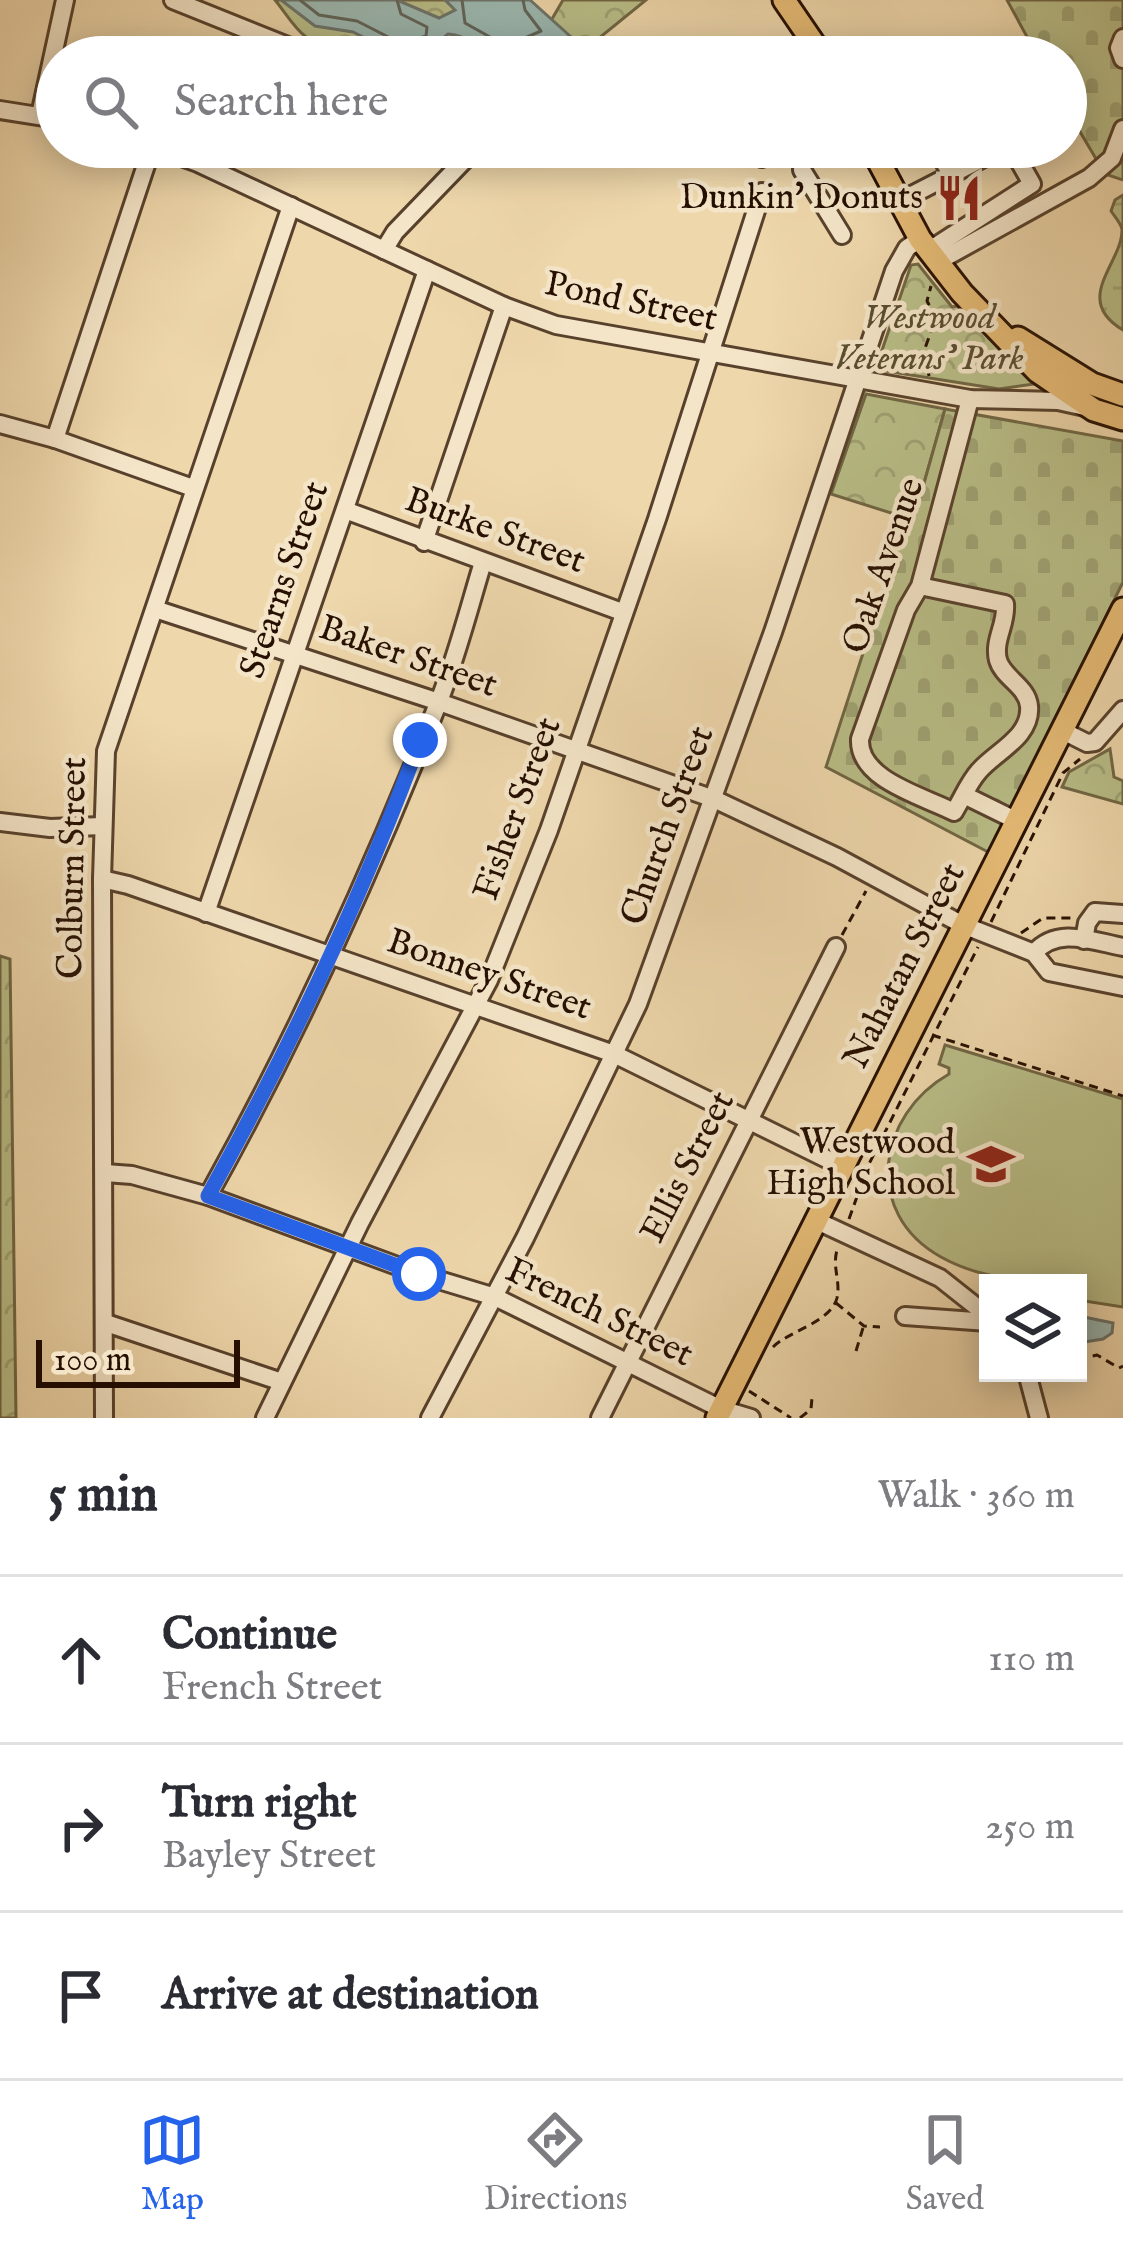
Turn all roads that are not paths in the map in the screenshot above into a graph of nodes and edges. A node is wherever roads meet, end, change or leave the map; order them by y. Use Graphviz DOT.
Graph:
graph roads {
  1 [pos="65,0"];
  2 [pos="173,0"];
  3 [pos="784,0"];
  4 [pos="60,36"];
  5 [pos="263,36"];
  6 [pos="809,36"];
  7 [pos="1123,38"];
  8 [pos="1123,58"];
  9 [pos="0,110"];
  10 [pos="36,115"];
  11 [pos="1123,129"];
  12 [pos="145,168"];
  13 [pos="202,168"];
  14 [pos="457,168"];
  15 [pos="802,168"];
  16 [pos="887,168"];
  17 [pos="947,168"];
  18 [pos="964,168"];
  19 [pos="1021,168"];
  20 [pos="951,174"];
  21 [pos="762,192"];
  22 [pos="900,201"];
  23 [pos="292,206"];
  24 [pos="842,235"];
  25 [pos="384,250"];
  26 [pos="930,259"];
  27 [pos="427,270"];
  28 [pos="505,306"];
  29 [pos="992,322"];
  30 [pos="711,353"];
  31 [pos="859,379"];
  32 [pos="1055,384"];
  33 [pos="1092,384"];
  34 [pos="1123,395"];
  35 [pos="977,400"];
  36 [pos="1094,410"];
  37 [pos="1123,419"];
  38 [pos="0,424"];
  39 [pos="55,439"];
  40 [pos="193,488"];
  41 [pos="345,511"];
  42 [pos="424,542"];
  43 [pos="483,562"];
  44 [pos="920,586"];
  45 [pos="155,609"];
  46 [pos="1123,609"];
  47 [pos="622,612"];
  48 [pos="294,654"];
  49 [pos="439,701"];
  50 [pos="1123,710"];
  51 [pos="1061,730"];
  52 [pos="575,750"];
  53 [pos="964,796"];
  54 [pos="714,799"];
  55 [pos="1015,820"];
  56 [pos="0,823"];
  57 [pos="102,826"];
  58 [pos="102,879"];
  59 [pos="206,913"];
  60 [pos="1123,914"];
  61 [pos="963,925"];
  62 [pos="1084,940"];
  63 [pos="836,947"];
  64 [pos="1123,947"];
  65 [pos="1034,953"];
  66 [pos="332,955"];
  67 [pos="1123,987"];
  68 [pos="479,1004"];
  69 [pos="614,1054"];
  70 [pos="749,1119"];
  71 [pos="841,1166"];
  72 [pos="105,1173"];
  73 [pos="208,1196"];
  74 [pos="815,1220"];
  75 [pos="350,1247"];
  76 [pos="495,1297"];
  77 [pos="979,1311"];
  78 [pos="905,1316"];
  79 [pos="979,1319"];
  80 [pos="106,1323"];
  81 [pos="629,1363"];
  82 [pos="282,1382"];
  83 [pos="732,1415"];
  84 [pos="104,1418"];
  85 [pos="265,1418"];
  86 [pos="430,1418"];
  87 [pos="600,1418"];
  1 -- 4 [label="street"];
  2 -- 5 [label="street"];
  3 -- 6 [label="main road"];
  7 -- 8 [label="street"];
  9 -- 10 [label="street"];
  11 -- 26 [label="street"];
  12 -- 39 [label="street"];
  13 -- 23 [label="street, Pond Street"];
  14 -- 25 [label="street"];
  15 -- 24 [label="street"];
  16 -- 22 [label="main road"];
  17 -- 20 [label="street"];
  18 -- 20 [label="street"];
  19 -- 26 [label="street"];
  20 -- 22 [label="street"];
  21 -- 30 [label="street, Fisher Street"];
  22 -- 26 [label="main road"];
  23 -- 25 [label="street, Pond Street"];
  23 -- 40 [label="street, Colburn Street"];
  25 -- 27 [label="street, Pond Street"];
  26 -- 29 [label="main road"];
  26 -- 31 [label="street, Church Street"];
  27 -- 28 [label="street, Pond Street"];
  27 -- 41 [label="street, Stearns Street"];
  28 -- 30 [label="street, Pond Street"];
  28 -- 42 [label="street"];
  29 -- 32 [label="main road"];
  29 -- 33 [label="main road"];
  30 -- 31 [label="street, Pond Street"];
  30 -- 47 [label="street, Fisher Street"];
  31 -- 35 [label="street, Pond Street"];
  31 -- 54 [label="street, Church Street"];
  32 -- 33 [label="street, Pond Street"];
  32 -- 35 [label="street, Pond Street"];
  32 -- 36 [label="main road"];
  33 -- 34 [label="main road"];
  35 -- 36 [label="street, Pond Street"];
  35 -- 44 [label="street, Oak Avenue"];
  36 -- 37 [label="main road"];
  38 -- 39 [label="street"];
  39 -- 40 [label="street"];
  40 -- 45 [label="street, Colburn Street"];
  41 -- 42 [label="street, Burke Street"];
  41 -- 48 [label="street, Stearns Street"];
  42 -- 43 [label="street, Burke Street"];
  43 -- 47 [label="street, Burke Street"];
  43 -- 49 [label="street"];
  44 -- 53 [label="street, Oak Avenue"];
  44 -- 53 [label="street"];
  45 -- 48 [label="street, Baker Street"];
  45 -- 57 [label="street, Colburn Street"];
  46 -- 51 [label="main road, Nahatan Street"];
  47 -- 52 [label="street, Fisher Street"];
  48 -- 49 [label="street, Baker Street"];
  48 -- 59 [label="street, Stearns Street"];
  49 -- 52 [label="street, Baker Street"];
  49 -- 66 [label="street"];
  50 -- 51 [label="street"];
  51 -- 55 [label="main road, Nahatan Street"];
  52 -- 54 [label="street, Baker Street"];
  52 -- 68 [label="street, Fisher Street"];
  53 -- 55 [label="street"];
  54 -- 61 [label="street, Baker Street"];
  54 -- 69 [label="street, Church Street"];
  55 -- 61 [label="main road, Nahatan Street"];
  56 -- 57 [label="street"];
  57 -- 58 [label="street, Colburn Street"];
  58 -- 59 [label="street, Bonney Street"];
  58 -- 72 [label="street, Colburn Street"];
  59 -- 66 [label="street, Bonney Street"];
  60 -- 62 [label="street"];
  61 -- 65 [label="street, Baker Street"];
  61 -- 71 [label="main road, Nahatan Street"];
  62 -- 64 [label="street"];
  62 -- 65 [label="street"];
  63 -- 70 [label="street, Ellis Street"];
  65 -- 67 [label="street, Baker Street"];
  66 -- 68 [label="street, Bonney Street"];
  66 -- 73 [label="street"];
  68 -- 69 [label="street, Bonney Street"];
  68 -- 75 [label="street, Fisher Street"];
  69 -- 70 [label="street, Bonney Street"];
  69 -- 76 [label="street, Church Street"];
  70 -- 71 [label="street, Bonney Street"];
  70 -- 81 [label="street, Ellis Street"];
  71 -- 74 [label="main road, Nahatan Street"];
  72 -- 73 [label="street, French Street"];
  72 -- 80 [label="street, Colburn Street"];
  73 -- 75 [label="street, French Street"];
  74 -- 77 [label="street"];
  74 -- 83 [label="main road, Nahatan Street"];
  75 -- 76 [label="street, French Street"];
  75 -- 82 [label="street, Fisher Street"];
  76 -- 81 [label="street, French Street"];
  76 -- 86 [label="street, Church Street"];
  78 -- 79 [label="street"];
  80 -- 82 [label="street"];
  80 -- 84 [label="street, Colburn Street"];
  81 -- 83 [label="street, French Street"];
  81 -- 87 [label="street, Ellis Street"];
  82 -- 85 [label="street, Fisher Street"];
}
